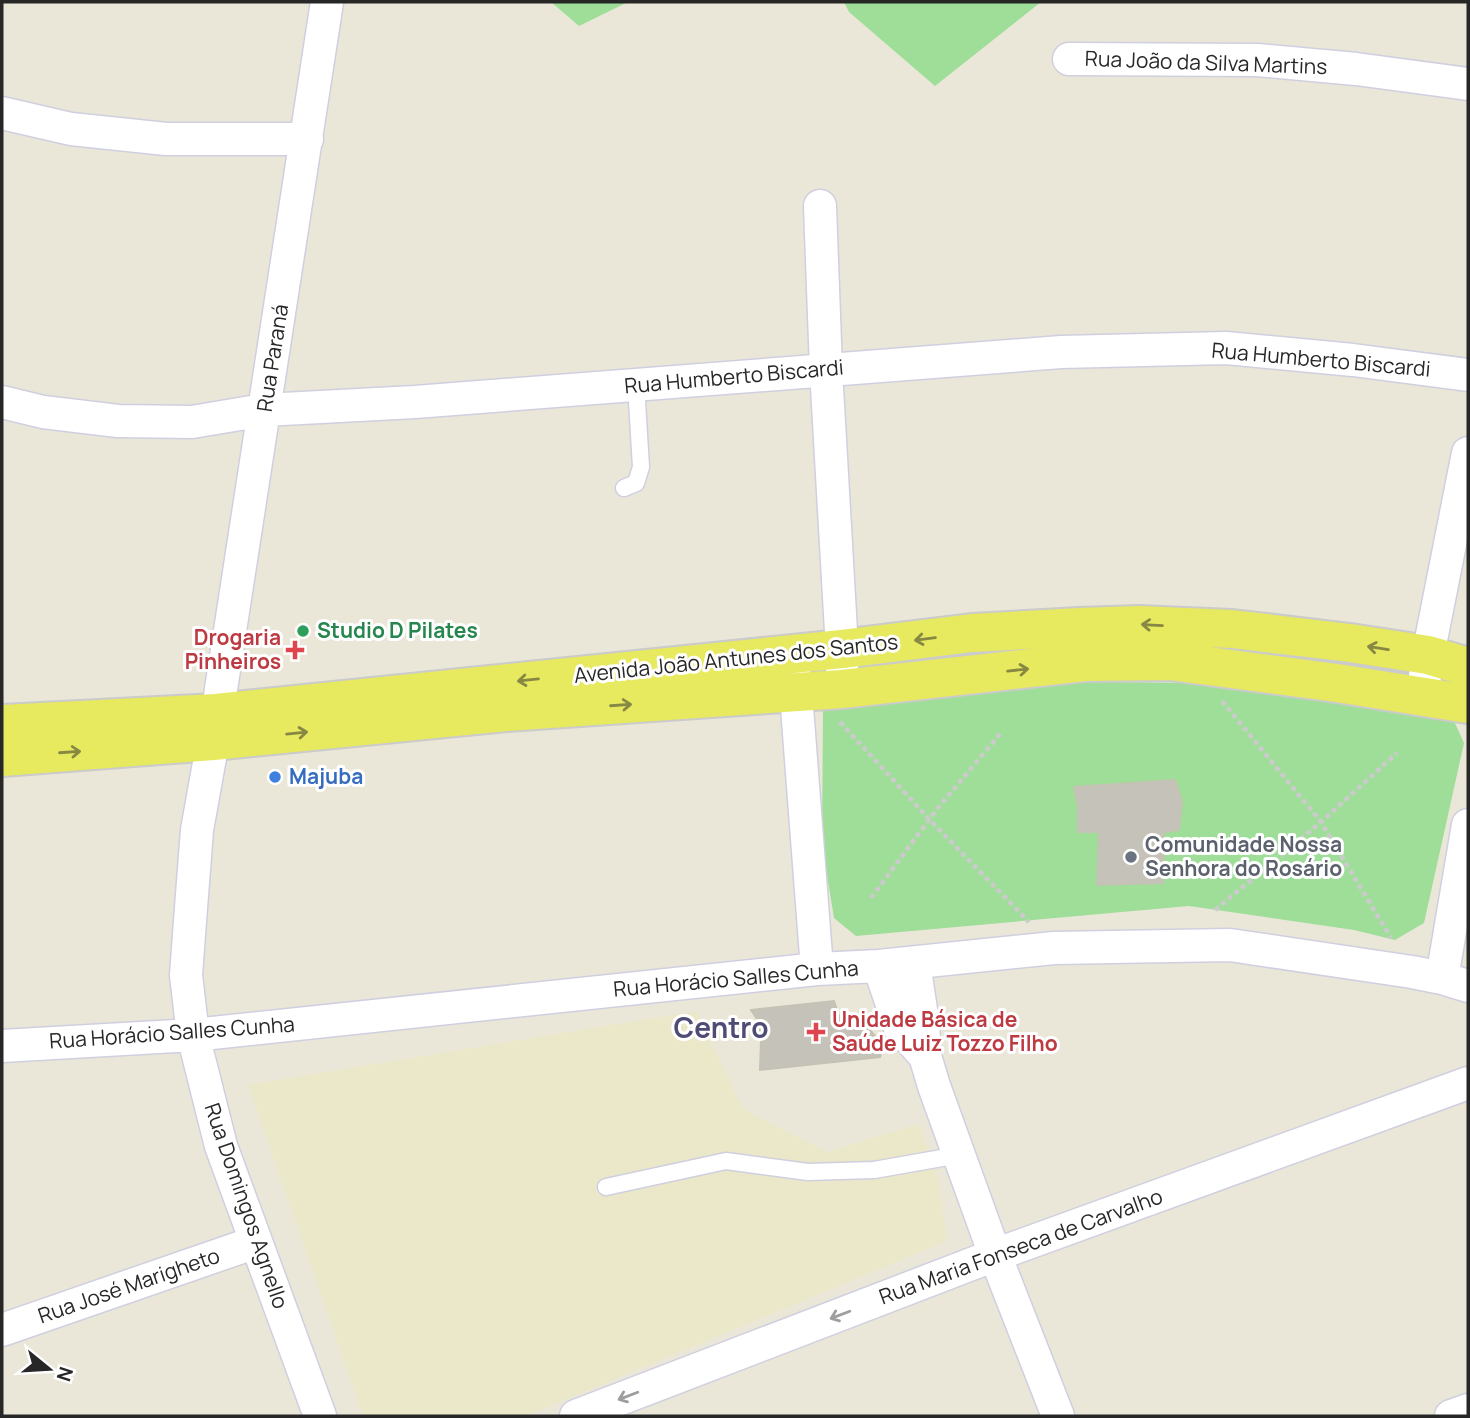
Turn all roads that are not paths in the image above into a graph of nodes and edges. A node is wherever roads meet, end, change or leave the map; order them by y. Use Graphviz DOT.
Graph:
graph roads {
  1 [pos="327,2"];
  2 [pos="1069,59"];
  3 [pos="1468,84"];
  4 [pos="2,113"];
  5 [pos="307,139"];
  6 [pos="820,206"];
  7 [pos="826,370"];
  8 [pos="1468,374"];
  9 [pos="636,385"];
  10 [pos="2,402"];
  11 [pos="264,410"];
  12 [pos="1468,453"];
  13 [pos="624,488"];
  14 [pos="842,649"];
  15 [pos="793,653"];
  16 [pos="1428,655"];
  17 [pos="1468,667"];
  18 [pos="817,691"];
  19 [pos="1422,697"];
  20 [pos="1468,704"];
  21 [pos="2,724"];
  22 [pos="214,727"];
  23 [pos="2,757"];
  24 [pos="1468,825"];
  25 [pos="914,963"];
  26 [pos="879,967"];
  27 [pos="817,969"];
  28 [pos="1455,982"];
  29 [pos="193,1035"];
  30 [pos="2,1046"];
  31 [pos="925,1056"];
  32 [pos="1468,1083"];
  33 [pos="959,1155"];
  34 [pos="606,1187"];
  35 [pos="256,1242"];
  36 [pos="995,1255"];
  37 [pos="2,1330"];
  38 [pos="1468,1410"];
  39 [pos="320,1416"];
  40 [pos="576,1416"];
  41 [pos="1058,1416"];
  42 [pos="1451,1416"];
  1 -- 5 [label="street, Rua Paraná"];
  2 -- 3 [label="street, Rua João da Silva Martins"];
  4 -- 5 [label="street"];
  5 -- 11 [label="street, Rua Paraná"];
  6 -- 7 [label="street"];
  7 -- 8 [label="street, Rua Humberto Biscardi"];
  7 -- 9 [label="street, Rua Humberto Biscardi"];
  7 -- 14 [label="street"];
  9 -- 11 [label="street, Rua Humberto Biscardi"];
  9 -- 13 [label="lane"];
  10 -- 11 [label="street, Rua Humberto Biscardi"];
  11 -- 22 [label="street, Rua Paraná"];
  12 -- 16 [label="street"];
  14 -- 15 [label="main road, Avenida João Antunes dos Santos"];
  16 -- 14 [label="main road, Avenida João Antunes dos Santos, one-way"];
  14 -- 18 [label="street"];
  15 -- 18 [label="street"];
  15 -- 22 [label="main road, Avenida João Antunes dos Santos, one-way"];
  16 -- 17 [label="main road, Avenida João Antunes dos Santos"];
  16 -- 19 [label="street"];
  18 -- 19 [label="main road, Avenida João Antunes dos Santos, one-way"];
  22 -- 18 [label="main road, Avenida João Antunes dos Santos, one-way"];
  18 -- 27 [label="street"];
  19 -- 20 [label="main road, Avenida João Antunes dos Santos"];
  21 -- 22 [label="main road, Avenida João Antunes dos Santos"];
  23 -- 22 [label="main road, Avenida João Antunes dos Santos, one-way"];
  22 -- 29 [label="street, Rua Domingos Agnello"];
  24 -- 28 [label="street"];
  25 -- 26 [label="street, Rua Horácio Salles Cunha"];
  25 -- 28 [label="street, Rua Horácio Salles Cunha"];
  25 -- 31 [label="street"];
  26 -- 27 [label="street, Rua Horácio Salles Cunha"];
  26 -- 31 [label="street"];
  27 -- 29 [label="street, Rua Horácio Salles Cunha"];
  29 -- 30 [label="street, Rua Horácio Salles Cunha"];
  29 -- 35 [label="street, Rua Domingos Agnello"];
  31 -- 33 [label="street"];
  32 -- 36 [label="street, Rua Maria Fonseca de Carvalho"];
  33 -- 34 [label="lane"];
  33 -- 36 [label="street"];
  35 -- 37 [label="street, Rua José Marigheto"];
  35 -- 39 [label="street, Rua Domingos Agnello"];
  36 -- 40 [label="street, Rua Maria Fonseca de Carvalho, one-way"];
  36 -- 41 [label="street"];
  38 -- 42 [label="street"];
}
